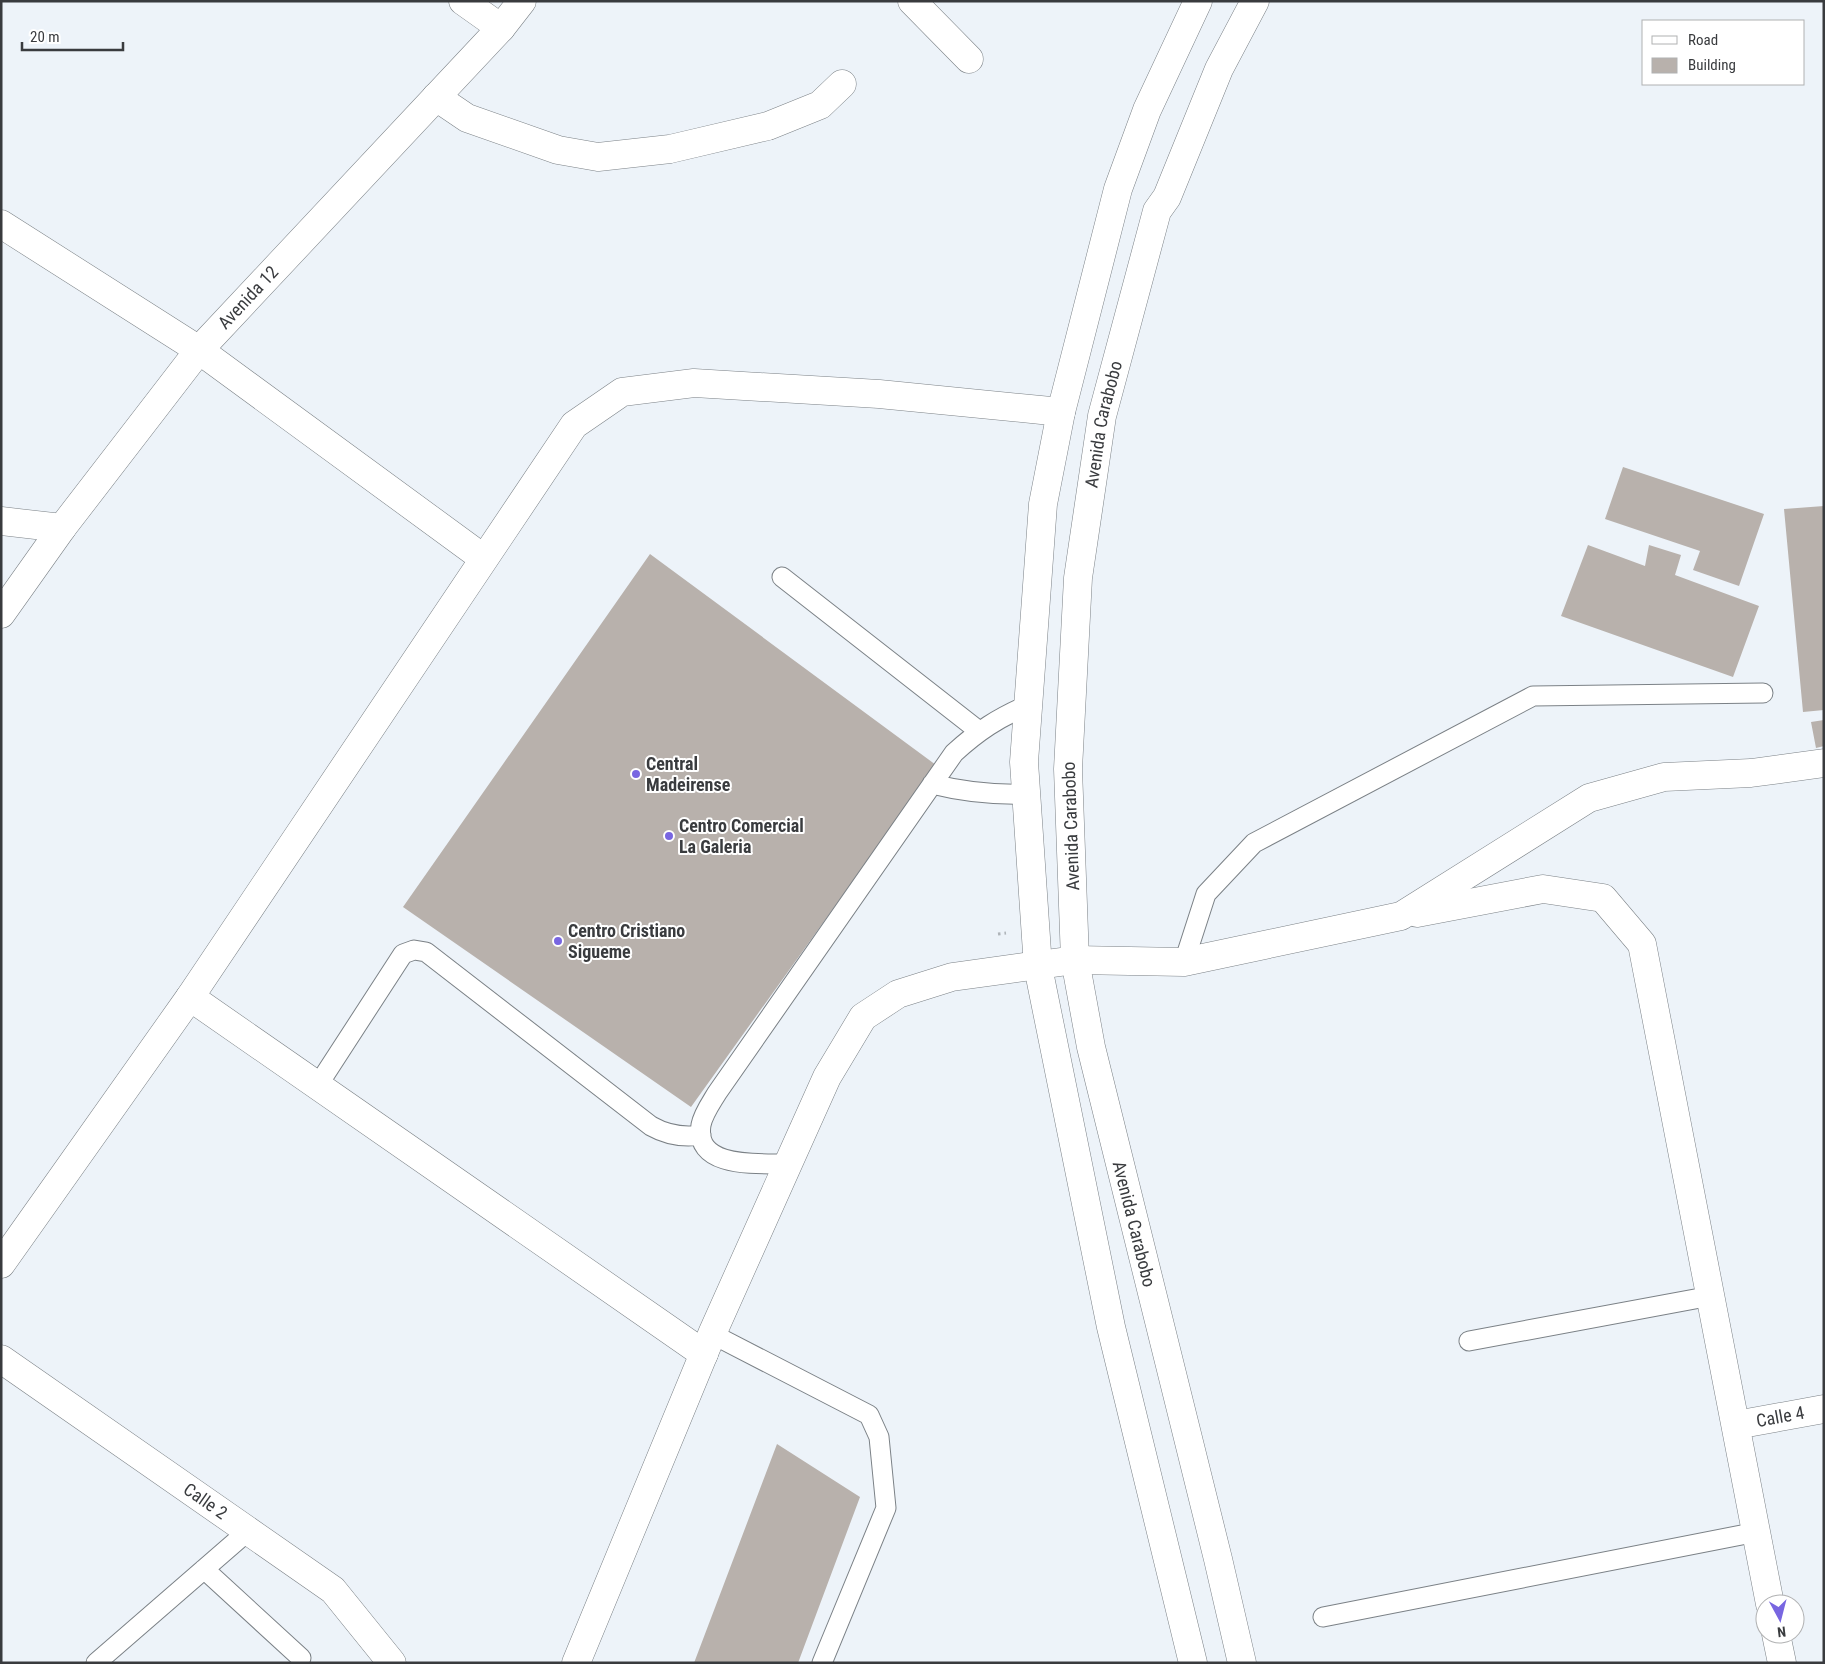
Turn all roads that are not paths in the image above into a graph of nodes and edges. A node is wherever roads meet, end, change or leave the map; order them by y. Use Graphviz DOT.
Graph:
graph roads {
  1 [pos="463,1"];
  2 [pos="522,1"];
  3 [pos="912,1"];
  4 [pos="1198,1"];
  5 [pos="1255,1"];
  6 [pos="501,28"];
  7 [pos="969,59"];
  8 [pos="842,84"];
  9 [pos="436,97"];
  10 [pos="1,224"];
  11 [pos="199,350"];
  12 [pos="1061,412"];
  13 [pos="1,521"];
  14 [pos="62,528"];
  15 [pos="482,558"];
  16 [pos="782,577"];
  17 [pos="1,614"];
  18 [pos="1763,693"];
  19 [pos="1028,705"];
  20 [pos="979,731"];
  21 [pos="1824,763"];
  22 [pos="932,784"];
  23 [pos="1025,794"];
  24 [pos="1401,916"];
  25 [pos="1075,960"];
  26 [pos="1184,962"];
  27 [pos="1038,967"];
  28 [pos="190,996"];
  29 [pos="318,1085"];
  30 [pos="701,1135"];
  31 [pos="788,1164"];
  32 [pos="1,1264"];
  33 [pos="1711,1296"];
  34 [pos="1468,1341"];
  35 [pos="708,1344"];
  36 [pos="1,1359"];
  37 [pos="1824,1409"];
  38 [pos="1736,1425"];
  39 [pos="248,1531"];
  40 [pos="1757,1532"];
  41 [pos="204,1570"];
  42 [pos="1768,1594"];
  43 [pos="1323,1617"];
  44 [pos="1778,1644"];
  45 [pos="301,1658"];
  46 [pos="96,1663"];
  47 [pos="392,1663"];
  48 [pos="576,1663"];
  49 [pos="822,1663"];
  50 [pos="1192,1663"];
  51 [pos="1242,1663"];
  52 [pos="1782,1663"];
  1 -- 6 [label="street"];
  2 -- 6 [label="street, Avenida 12"];
  3 -- 7 [label="street"];
  4 -- 12 [label="street"];
  5 -- 25 [label="street, Avenida Carabobo"];
  6 -- 9 [label="street, Avenida 12"];
  8 -- 9 [label="street"];
  9 -- 11 [label="street, Avenida 12"];
  10 -- 11 [label="street"];
  11 -- 14 [label="street, Avenida 12"];
  11 -- 15 [label="street"];
  12 -- 15 [label="street"];
  12 -- 19 [label="street"];
  13 -- 14 [label="street"];
  14 -- 17 [label="street, Avenida 12"];
  15 -- 28 [label="street"];
  16 -- 20 [label="lane"];
  18 -- 26 [label="lane"];
  19 -- 20 [label="lane"];
  19 -- 23 [label="street"];
  20 -- 22 [label="lane"];
  21 -- 24 [label="street"];
  22 -- 23 [label="lane"];
  22 -- 30 [label="lane"];
  23 -- 27 [label="street"];
  24 -- 26 [label="street"];
  24 -- 33 [label="street"];
  25 -- 26 [label="street"];
  25 -- 27 [label="street"];
  25 -- 51 [label="street, Avenida Carabobo"];
  27 -- 31 [label="street"];
  27 -- 50 [label="street"];
  28 -- 29 [label="street"];
  28 -- 32 [label="street"];
  29 -- 30 [label="lane"];
  29 -- 35 [label="street"];
  30 -- 31 [label="lane"];
  31 -- 35 [label="street"];
  33 -- 34 [label="lane"];
  33 -- 38 [label="street"];
  35 -- 48 [label="street"];
  35 -- 49 [label="lane"];
  36 -- 39 [label="street, Calle 2"];
  37 -- 38 [label="street, Calle 4"];
  38 -- 40 [label="street"];
  39 -- 41 [label="lane"];
  39 -- 47 [label="street, Calle 2"];
  40 -- 42 [label="street"];
  40 -- 43 [label="lane"];
  41 -- 45 [label="lane"];
  41 -- 46 [label="lane"];
  44 -- 52 [label="street"];
}
